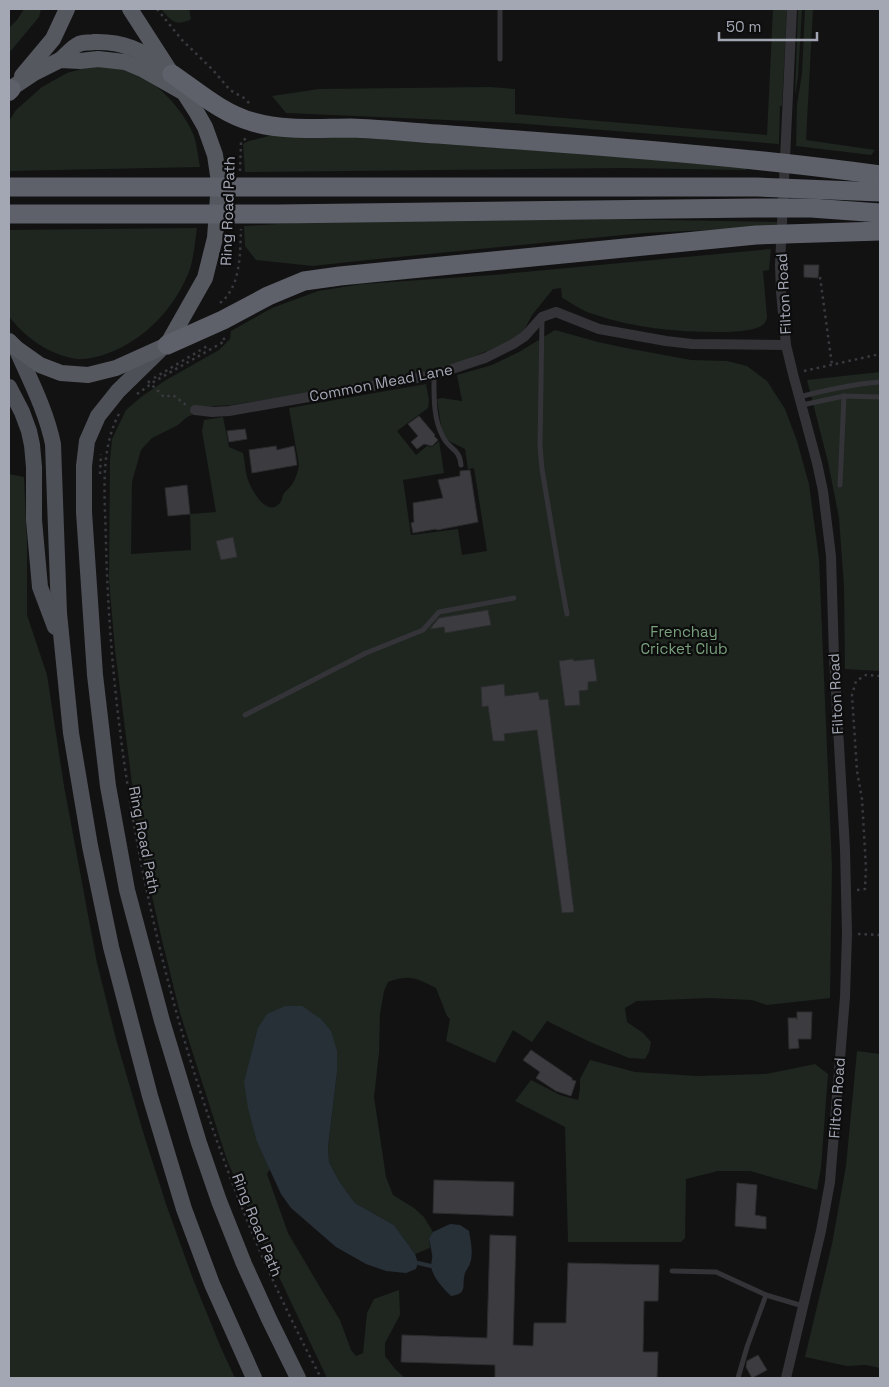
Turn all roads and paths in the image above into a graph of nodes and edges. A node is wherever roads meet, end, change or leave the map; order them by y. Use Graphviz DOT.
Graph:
graph roads {
  1 [pos="67,9"];
  2 [pos="130,9"];
  3 [pos="157,9"];
  4 [pos="500,9"];
  5 [pos="792,9"];
  6 [pos="60,60"];
  7 [pos="500,60"];
  8 [pos="172,74"];
  9 [pos="10,90"];
  10 [pos="184,93"];
  11 [pos="256,110"];
  12 [pos="249,136"];
  13 [pos="880,175"];
  14 [pos="240,178"];
  15 [pos="18,187"];
  16 [pos="880,192"];
  17 [pos="880,213"];
  18 [pos="18,214"];
  19 [pos="241,222"];
  20 [pos="880,231"];
  21 [pos="820,277"];
  22 [pos="542,317"];
  23 [pos="220,330"];
  24 [pos="12,345"];
  25 [pos="786,345"];
  26 [pos="165,346"];
  27 [pos="880,354"];
  28 [pos="832,365"];
  29 [pos="793,374"];
  30 [pos="434,375"];
  31 [pos="148,381"];
  32 [pos="880,382"];
  33 [pos="143,384"];
  34 [pos="151,384"];
  35 [pos="9,387"];
  36 [pos="134,396"];
  37 [pos="844,396"];
  38 [pos="880,397"];
  39 [pos="800,401"];
  40 [pos="195,410"];
  41 [pos="121,411"];
  42 [pos="102,447"];
  43 [pos="461,465"];
  44 [pos="100,482"];
  45 [pos="840,485"];
  46 [pos="514,598"];
  47 [pos="567,614"];
  48 [pos="62,643"];
  49 [pos="880,676"];
  50 [pos="245,715"];
  51 [pos="846,890"];
  52 [pos="847,934"];
  53 [pos="880,935"];
  54 [pos="672,1271"];
  55 [pos="766,1295"];
  56 [pos="803,1306"];
  57 [pos="254,1378"];
  58 [pos="298,1378"];
  59 [pos="322,1378"];
  60 [pos="738,1378"];
  61 [pos="786,1378"];
  1 -- 9 [label="highway"];
  2 -- 8 [label="highway"];
  3 -- 11 [label="path"];
  4 -- 7 [label="lane"];
  5 -- 25 [label="street, Filton Road"];
  6 -- 8 [label="highway"];
  6 -- 9 [label="highway"];
  6 -- 10 [label="highway"];
  8 -- 10 [label="highway"];
  8 -- 13 [label="highway"];
  10 -- 26 [label="highway"];
  12 -- 14 [label="path, Ring Road Path"];
  15 -- 16 [label="highway"];
  17 -- 18 [label="highway"];
  19 -- 23 [label="path, Ring Road Path"];
  20 -- 23 [label="highway"];
  21 -- 28 [label="path"];
  22 -- 25 [label="street"];
  22 -- 30 [label="street, Common Mead Lane"];
  22 -- 47 [label="lane"];
  23 -- 26 [label="highway"];
  23 -- 31 [label="path"];
  23 -- 34 [label="path"];
  24 -- 26 [label="highway"];
  24 -- 48 [label="main road"];
  25 -- 29 [label="street, Filton Road"];
  26 -- 58 [label="main road"];
  27 -- 28 [label="path"];
  28 -- 29 [label="path"];
  29 -- 39 [label="street, Filton Road"];
  30 -- 40 [label="street, Common Mead Lane"];
  30 -- 43 [label="lane"];
  31 -- 33 [label="path"];
  31 -- 34 [label="path"];
  32 -- 39 [label="lane"];
  34 -- 36 [label="path"];
  34 -- 40 [label="path"];
  35 -- 48 [label="main road"];
  37 -- 38 [label="lane"];
  37 -- 39 [label="lane"];
  37 -- 45 [label="lane"];
  39 -- 51 [label="street, Filton Road"];
  41 -- 59 [label="path, Ring Road Path"];
  42 -- 44 [label="path"];
  46 -- 50 [label="lane"];
  48 -- 57 [label="main road"];
  49 -- 51 [label="path"];
  51 -- 52 [label="street, Filton Road"];
  52 -- 53 [label="path"];
  52 -- 56 [label="street, Filton Road"];
  54 -- 55 [label="lane"];
  55 -- 56 [label="lane"];
  55 -- 60 [label="lane"];
  56 -- 61 [label="street, Filton Road"];
}
